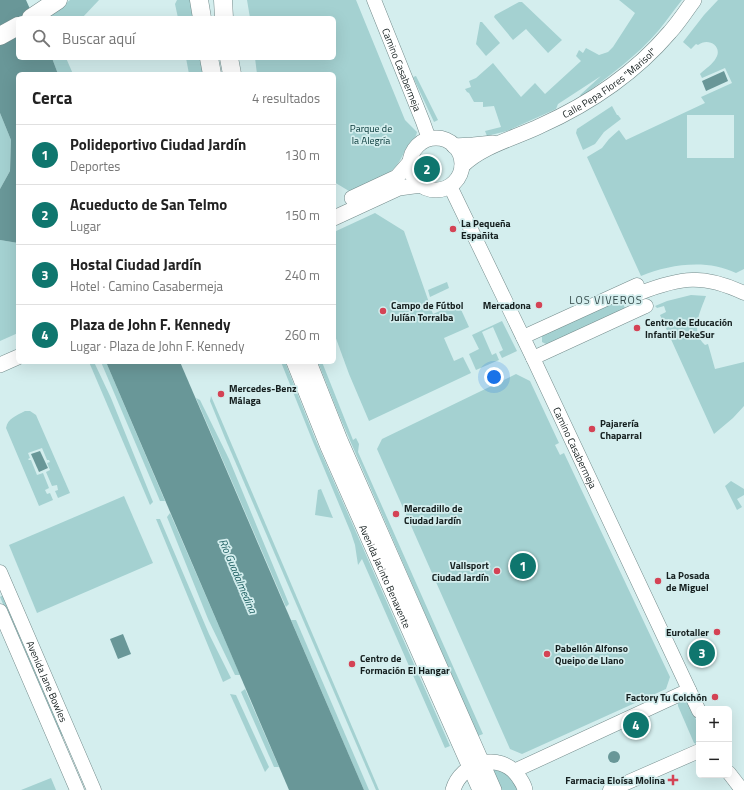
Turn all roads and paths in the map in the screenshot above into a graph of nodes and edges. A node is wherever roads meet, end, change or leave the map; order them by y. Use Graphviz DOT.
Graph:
graph roads {
  1 [pos="199,0"];
  2 [pos="223,0"];
  3 [pos="374,0"];
  4 [pos="694,0"];
  5 [pos="56,1"];
  6 [pos="34,16"];
  7 [pos="202,16"];
  8 [pos="224,16"];
  9 [pos="16,27"];
  10 [pos="0,36"];
  11 [pos="209,60"];
  12 [pos="229,60"];
  13 [pos="212,72"];
  14 [pos="232,72"];
  15 [pos="429,139"];
  16 [pos="506,141"];
  17 [pos="454,146"];
  18 [pos="411,161"];
  19 [pos="462,166"];
  20 [pos="421,185"];
  21 [pos="450,186"];
  22 [pos="336,206"];
  23 [pos="336,217"];
  24 [pos="744,293"];
  25 [pos="641,295"];
  26 [pos="523,337"];
  27 [pos="16,349"];
  28 [pos="0,355"];
  29 [pos="16,358"];
  30 [pos="533,358"];
  31 [pos="295,364"];
  32 [pos="310,364"];
  33 [pos="0,365"];
  34 [pos="0,572"];
  35 [pos="0,612"];
  36 [pos="689,690"];
  37 [pos="697,706"];
  38 [pos="696,752"];
  39 [pos="476,765"];
  40 [pos="514,771"];
  41 [pos="730,778"];
  42 [pos="732,778"];
  43 [pos="77,790"];
  44 [pos="94,790"];
  45 [pos="453,790"];
  46 [pos="480,790"];
  47 [pos="494,790"];
  48 [pos="525,790"];
  49 [pos="610,790"];
  50 [pos="734,790"];
  51 [pos="742,790"];
  1 -- 7 [label="highway"];
  2 -- 8 [label="highway"];
  3 -- 15 [label="main road, Camino Casabermeja"];
  4 -- 16 [label="main road, Calle Pepa Flores \"Marisol\""];
  5 -- 6 [label="highway"];
  9 -- 10 [label="highway"];
  11 -- 13 [label="highway"];
  12 -- 14 [label="highway"];
  15 -- 17 [label="main road"];
  15 -- 18 [label="main road"];
  16 -- 17 [label="main road, Calle Pepa Flores \"Marisol\""];
  16 -- 19 [label="main road, Calle Pepa Flores \"Marisol\""];
  17 -- 19 [label="main road"];
  18 -- 20 [label="main road"];
  18 -- 22 [label="main road"];
  19 -- 21 [label="main road"];
  20 -- 21 [label="main road"];
  20 -- 23 [label="main road"];
  21 -- 26 [label="main road, Camino Casabermeja"];
  24 -- 25 [label="main road"];
  25 -- 26 [label="main road"];
  25 -- 30 [label="main road"];
  26 -- 30 [label="main road, Camino Casabermeja"];
  27 -- 28 [label="main road"];
  29 -- 33 [label="main road"];
  30 -- 36 [label="main road, Camino Casabermeja"];
  31 -- 39 [label="main road, Avenida Jacinto Benavente"];
  32 -- 39 [label="main road, Avenida Jacinto Benavente"];
  34 -- 44 [label="main road, Avenida Jane Bowles"];
  35 -- 43 [label="main road, Avenida Jane Bowles"];
  36 -- 37 [label="main road, Camino Casabermeja"];
  36 -- 40 [label="main road"];
  38 -- 49 [label="main road"];
  39 -- 40 [label="main road"];
  39 -- 45 [label="main road"];
  39 -- 46 [label="main road, Avenida Jacinto Benavente"];
  39 -- 47 [label="main road, Avenida Jacinto Benavente"];
  40 -- 48 [label="main road"];
  41 -- 50 [label="main road"];
  42 -- 51 [label="main road"];
}
